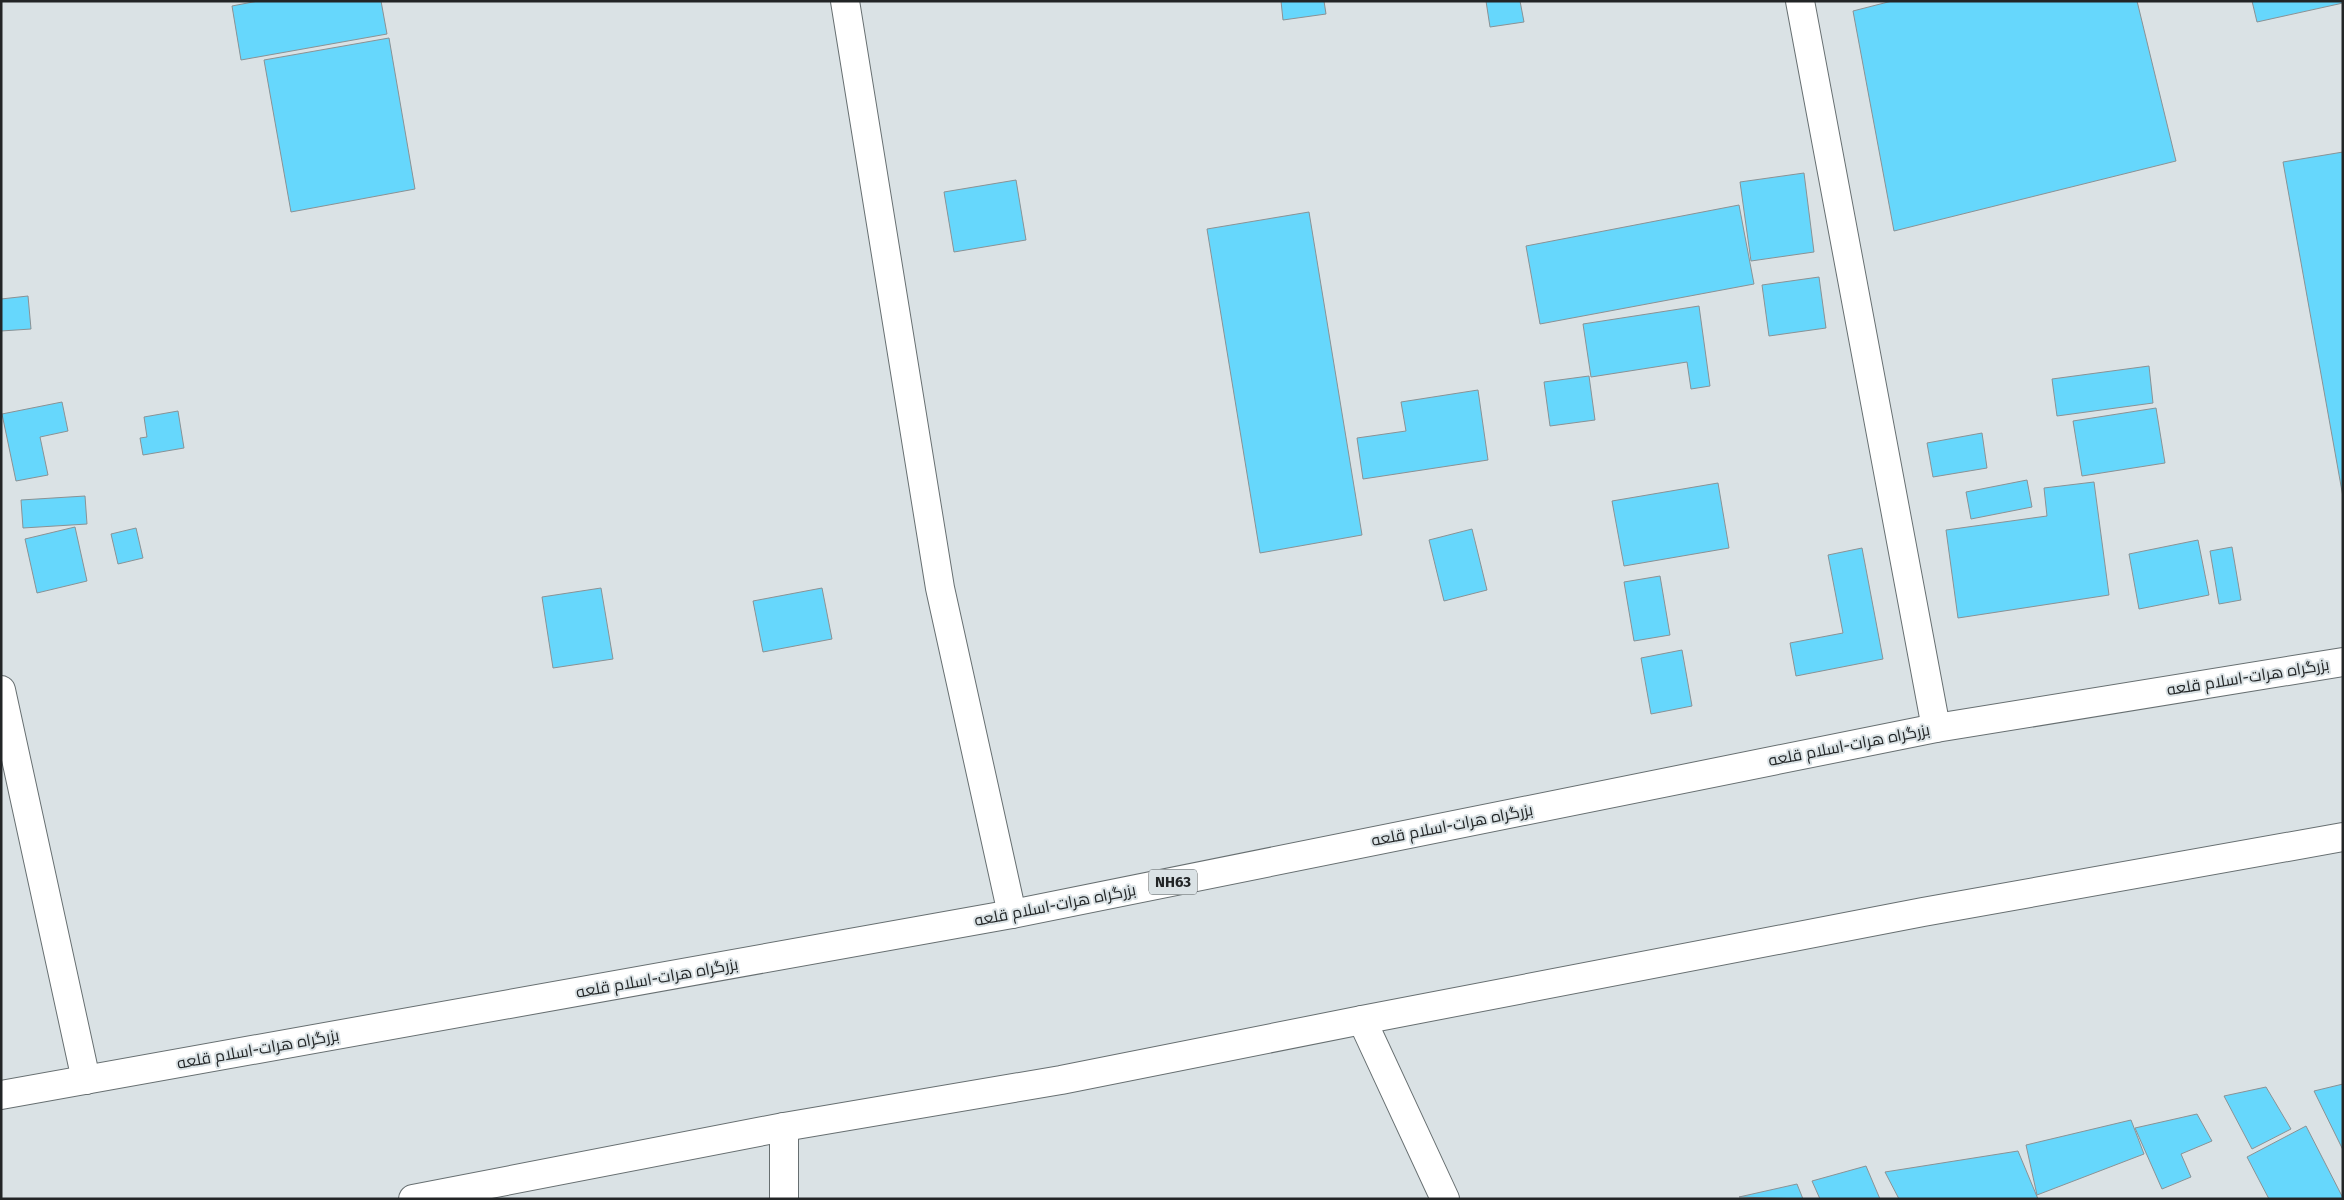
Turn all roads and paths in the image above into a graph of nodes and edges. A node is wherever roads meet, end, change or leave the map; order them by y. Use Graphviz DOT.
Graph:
graph roads {
  1 [pos="845,1"];
  2 [pos="1800,1"];
  3 [pos="2343,662"];
  4 [pos="1,690"];
  5 [pos="1936,728"];
  6 [pos="2343,837"];
  7 [pos="1012,914"];
  8 [pos="1362,1020"];
  9 [pos="86,1080"];
  10 [pos="1,1095"];
  11 [pos="784,1127"];
  12 [pos="414,1199"];
  13 [pos="784,1199"];
  14 [pos="1445,1199"];
  1 -- 7 [label="main road"];
  2 -- 5 [label="main road"];
  3 -- 5 [label="main road, بزرگراه هرات-اسلام قلعه / NH63"];
  4 -- 9 [label="main road"];
  5 -- 7 [label="main road, بزرگراه هرات-اسلام قلعه / NH63"];
  6 -- 8 [label="main road"];
  7 -- 9 [label="main road, بزرگراه هرات-اسلام قلعه / NH63"];
  8 -- 11 [label="main road"];
  8 -- 14 [label="main road"];
  9 -- 10 [label="main road, بزرگراه هرات-اسلام قلعه / NH63"];
  11 -- 12 [label="main road"];
  11 -- 13 [label="main road"];
}
